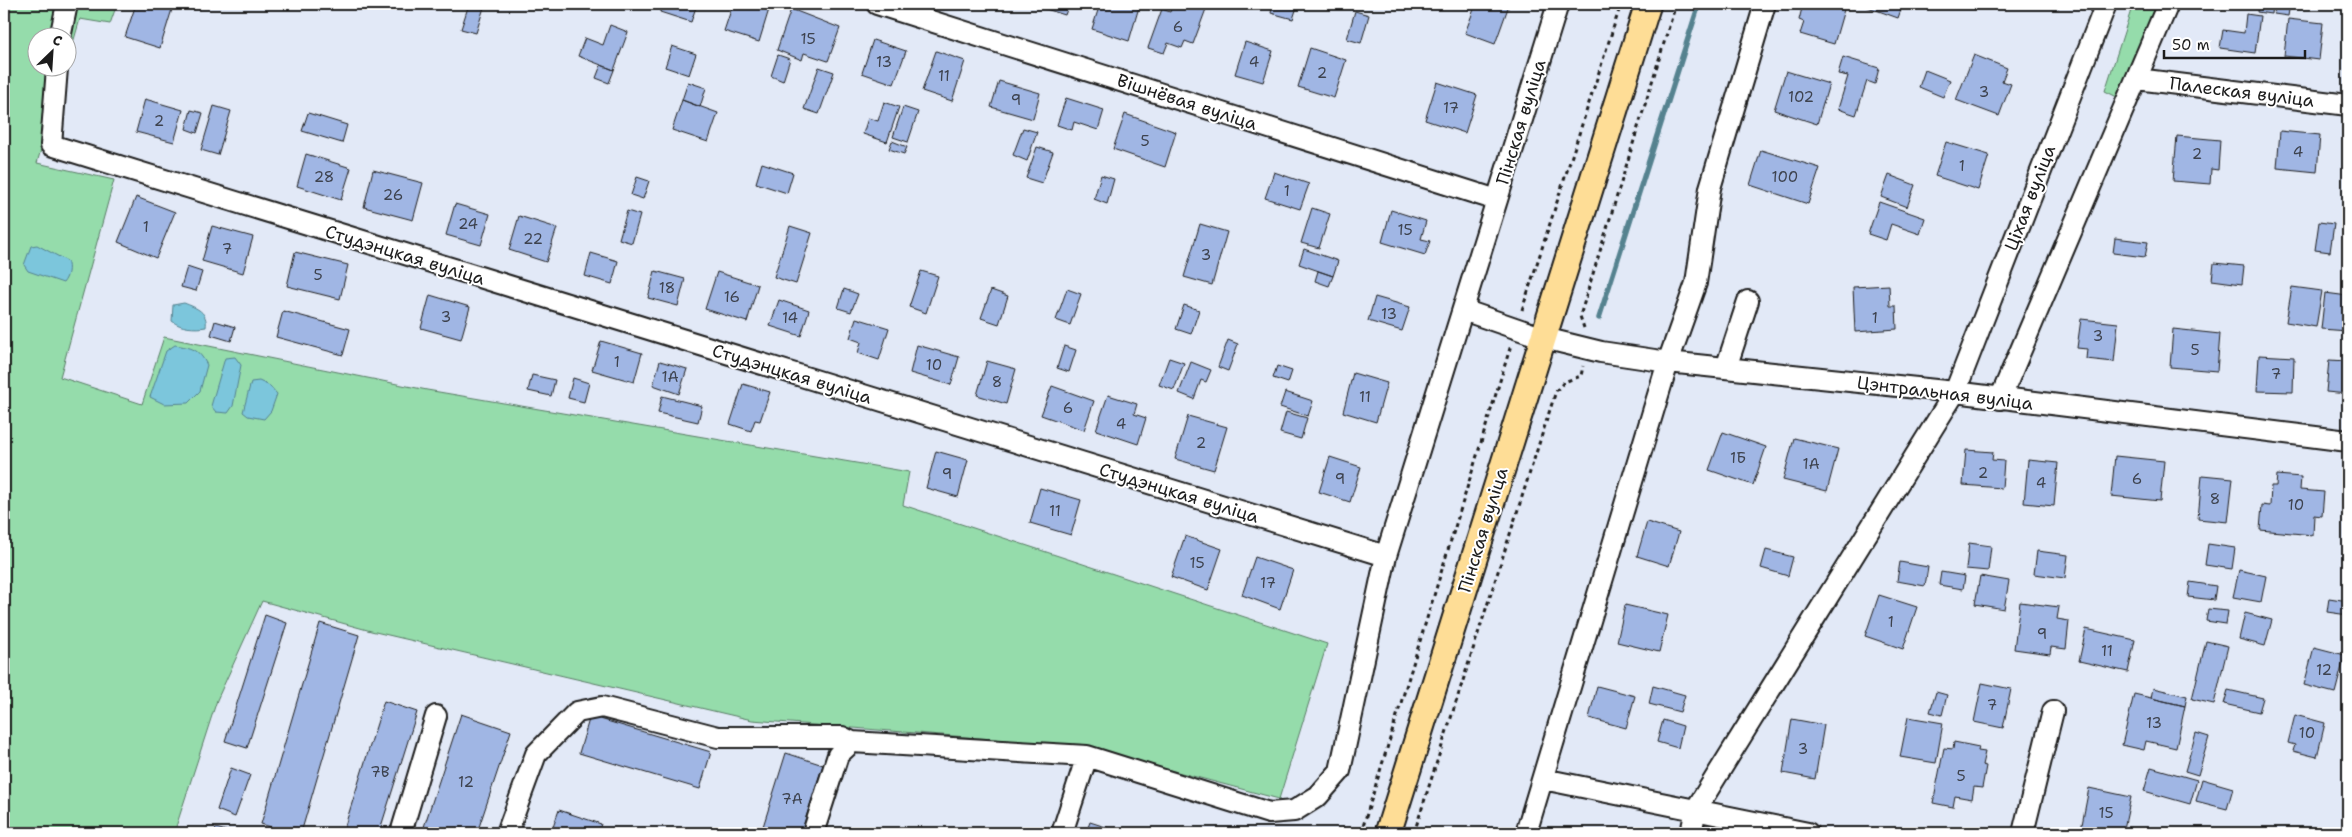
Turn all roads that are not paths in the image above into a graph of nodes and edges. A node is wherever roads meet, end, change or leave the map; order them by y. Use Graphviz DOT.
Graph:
graph roads {
  1 [pos="66,4"];
  2 [pos="877,4"];
  3 [pos="1558,4"];
  4 [pos="1648,4"];
  5 [pos="1765,4"];
  6 [pos="2106,4"];
  7 [pos="2168,4"];
  8 [pos="62,28"];
  9 [pos="56,78"];
  10 [pos="2136,79"];
  11 [pos="2348,105"];
  12 [pos="1497,200"];
  13 [pos="1748,301"];
  14 [pos="1463,310"];
  15 [pos="1544,338"];
  16 [pos="1668,362"];
  17 [pos="1726,368"];
  18 [pos="1955,392"];
  19 [pos="2000,399"];
  20 [pos="2348,441"];
  21 [pos="1386,556"];
  22 [pos="2053,711"];
  23 [pos="436,716"];
  24 [pos="852,742"];
  25 [pos="1087,756"];
  26 [pos="1543,779"];
  27 [pos="1696,809"];
  28 [pos="401,833"];
  29 [pos="507,833"];
  30 [pos="813,833"];
  31 [pos="1062,833"];
  32 [pos="1388,833"];
  33 [pos="1526,833"];
  34 [pos="1691,833"];
  35 [pos="1808,833"];
  36 [pos="2024,833"];
  1 -- 8 [label="street"];
  2 -- 12 [label="street, Вішнёвая вуліца"];
  3 -- 12 [label="street, Пінская вуліца"];
  4 -- 15 [label="main road, Пінская вуліца"];
  5 -- 16 [label="street"];
  6 -- 18 [label="street, Ціхая вуліца"];
  7 -- 10 [label="street"];
  9 -- 21 [label="street, Студэнцкая вуліца"];
  10 -- 11 [label="street, Палеская вуліца"];
  10 -- 19 [label="street"];
  12 -- 14 [label="street, Пінская вуліца"];
  13 -- 17 [label="street"];
  14 -- 15 [label="street, Цэнтральная вуліца"];
  14 -- 21 [label="street, Пінская вуліца"];
  15 -- 16 [label="street, Цэнтральная вуліца"];
  15 -- 32 [label="main road, Пінская вуліца"];
  16 -- 17 [label="street, Цэнтральная вуліца"];
  16 -- 26 [label="street"];
  17 -- 18 [label="street, Цэнтральная вуліца"];
  18 -- 19 [label="street, Цэнтральная вуліца"];
  18 -- 27 [label="street, Ціхая вуліца"];
  19 -- 20 [label="street, Цэнтральная вуліца"];
  21 -- 25 [label="street, Пінская вуліца"];
  22 -- 36 [label="street"];
  23 -- 28 [label="street"];
  24 -- 25 [label="street"];
  24 -- 29 [label="street"];
  24 -- 30 [label="street"];
  25 -- 31 [label="street"];
  26 -- 27 [label="street"];
  26 -- 33 [label="street"];
  27 -- 34 [label="street"];
  27 -- 35 [label="street"];
}
